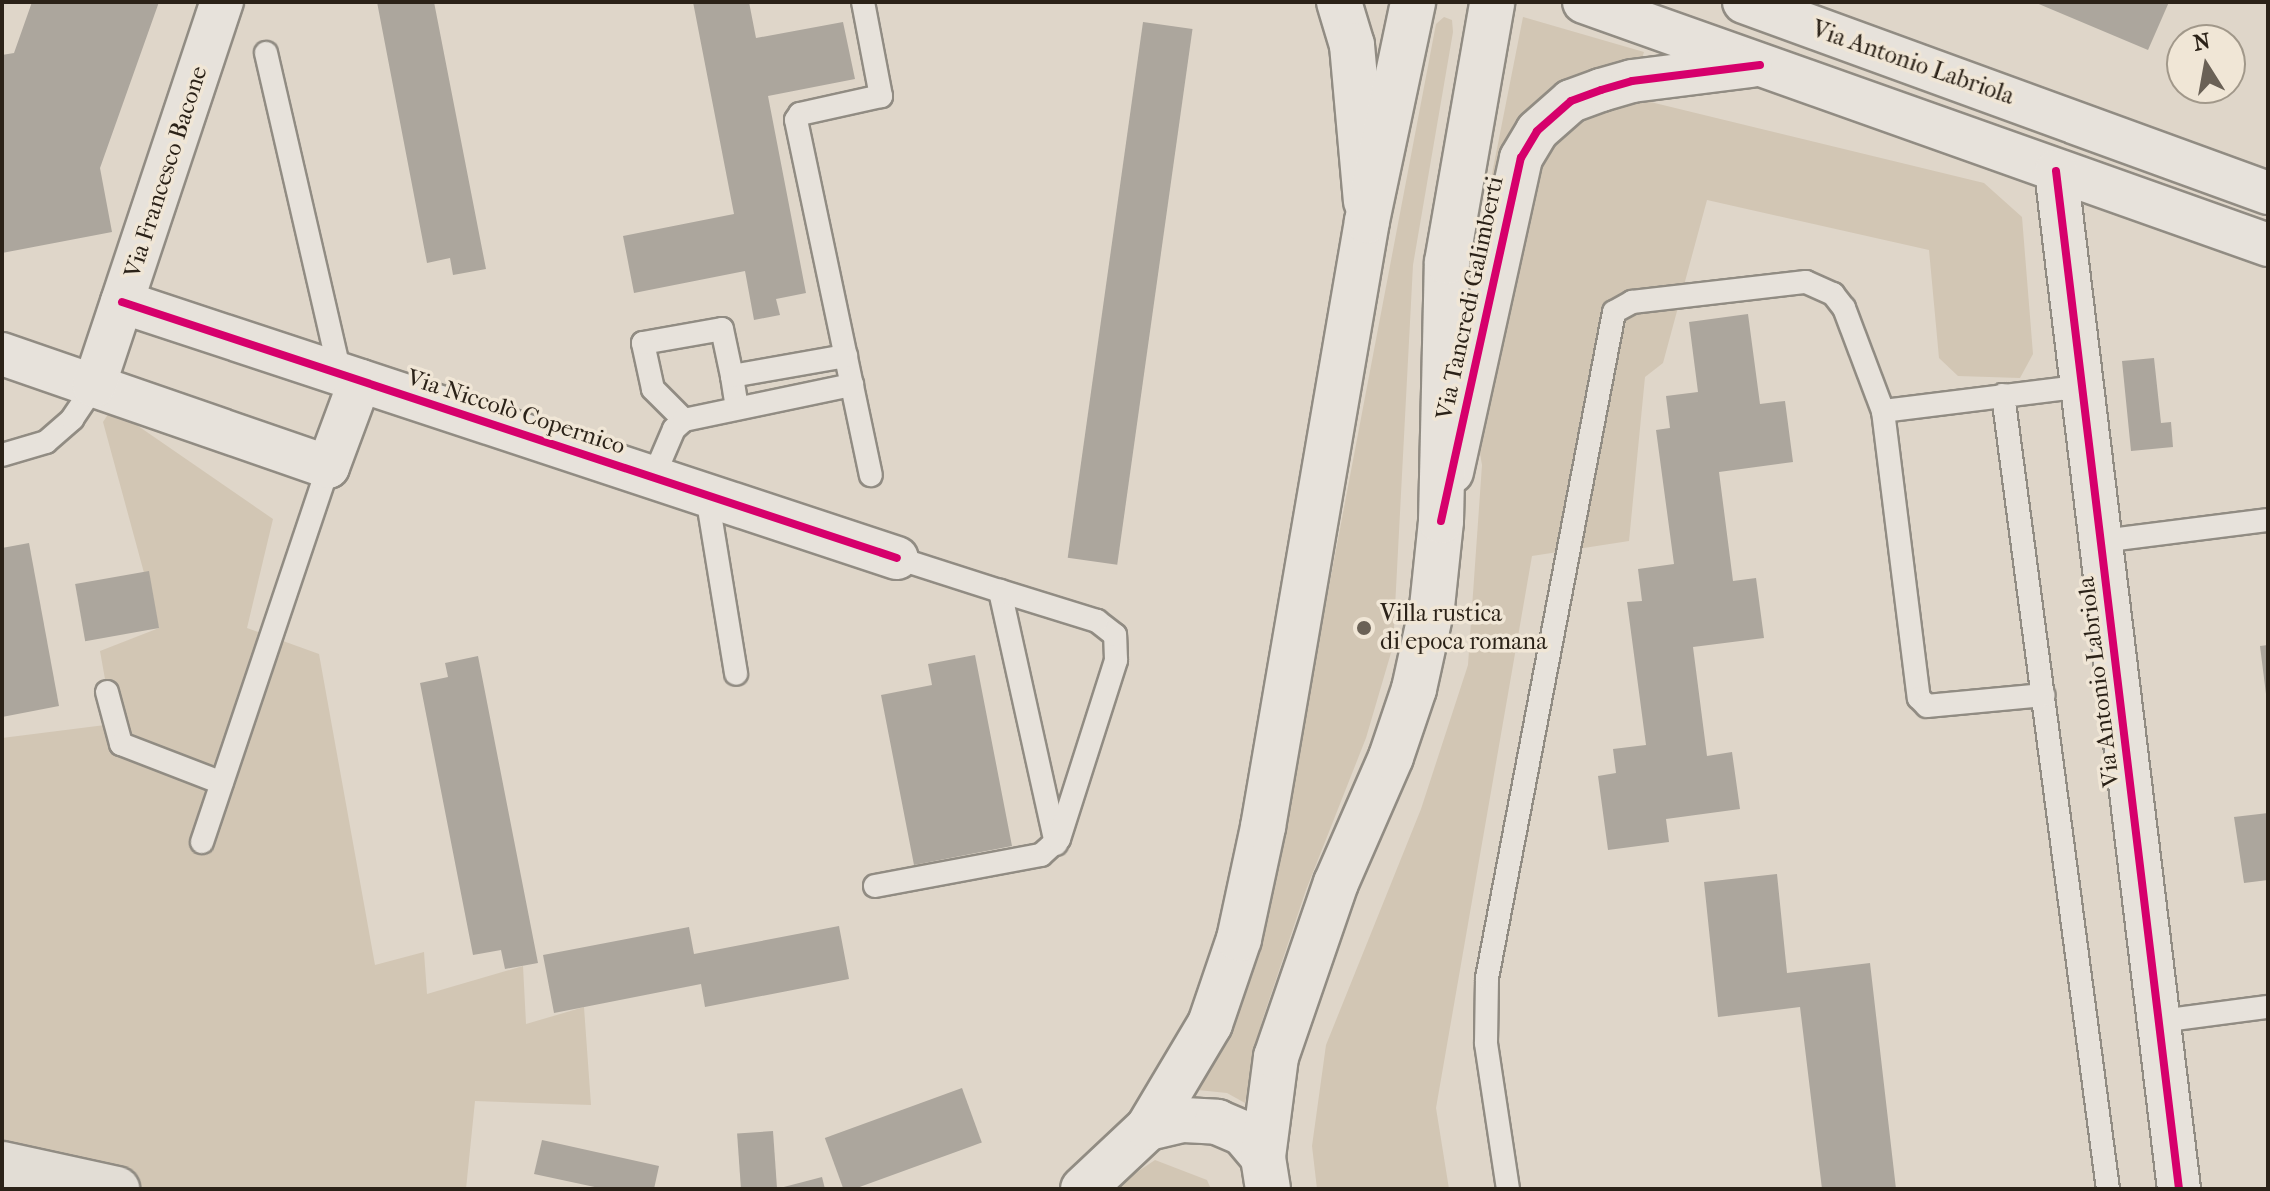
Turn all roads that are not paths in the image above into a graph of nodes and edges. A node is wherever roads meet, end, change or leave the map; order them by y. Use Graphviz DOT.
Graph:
graph roads {
  1 [pos="222,2"];
  2 [pos="863,2"];
  3 [pos="1339,2"];
  4 [pos="1413,2"];
  5 [pos="1460,2"];
  6 [pos="1492,2"];
  7 [pos="1584,2"];
  8 [pos="1744,2"];
  9 [pos="1774,10"];
  10 [pos="266,53"];
  11 [pos="1760,65"];
  12 [pos="2056,171"];
  13 [pos="2268,193"];
  14 [pos="1367,221"];
  15 [pos="2268,245"];
  16 [pos="122,302"];
  17 [pos="2,354"];
  18 [pos="846,356"];
  19 [pos="732,376"];
  20 [pos="350,378"];
  21 [pos="852,385"];
  22 [pos="94,386"];
  23 [pos="2084,386"];
  24 [pos="2003,395"];
  25 [pos="737,408"];
  26 [pos="1883,411"];
  27 [pos="684,420"];
  28 [pos="2,455"];
  29 [pos="328,467"];
  30 [pos="871,475"];
  31 [pos="653,478"];
  32 [pos="707,496"];
  33 [pos="2268,520"];
  34 [pos="1441,521"];
  35 [pos="2102,541"];
  36 [pos="897,558"];
  37 [pos="1000,591"];
  38 [pos="736,674"];
  39 [pos="107,692"];
  40 [pos="2043,695"];
  41 [pos="222,783"];
  42 [pos="202,842"];
  43 [pos="1056,845"];
  44 [pos="875,886"];
  45 [pos="2268,1007"];
  46 [pos="2161,1021"];
  47 [pos="1148,1128"];
  48 [pos="2,1164"];
  49 [pos="1266,1173"];
  50 [pos="117,1189"];
  51 [pos="1083,1189"];
  52 [pos="1508,1189"];
  53 [pos="2108,1189"];
  54 [pos="2179,1189"];
  1 -- 16 [label="street, Via Francesco Bacone"];
  2 -- 18 [label="lane"];
  3 -- 14 [label="main road"];
  4 -- 14 [label="main road"];
  5 -- 6 [label="main road"];
  6 -- 34 [label="main road, Via Tancredi Galimberti"];
  7 -- 11 [label="street"];
  8 -- 9 [label="street, Via Antonio Labriola"];
  9 -- 13 [label="street, Via Antonio Labriola"];
  10 -- 20 [label="lane"];
  11 -- 12 [label="street"];
  11 -- 34 [label="street, Via Tancredi Galimberti"];
  12 -- 15 [label="street"];
  12 -- 23 [label="street, Via Antonio Labriola"];
  14 -- 47 [label="main road"];
  16 -- 20 [label="street, Via Niccolò Copernico"];
  16 -- 22 [label="street, Via Francesco Bacone"];
  17 -- 22 [label="street"];
  18 -- 19 [label="lane"];
  18 -- 21 [label="lane"];
  19 -- 25 [label="lane"];
  19 -- 27 [label="lane"];
  20 -- 29 [label="street"];
  20 -- 31 [label="street, Via Niccolò Copernico"];
  21 -- 25 [label="lane"];
  21 -- 30 [label="lane"];
  22 -- 28 [label="lane"];
  22 -- 29 [label="street"];
  23 -- 24 [label="lane"];
  23 -- 35 [label="street, Via Antonio Labriola"];
  24 -- 26 [label="lane"];
  24 -- 40 [label="lane"];
  25 -- 27 [label="lane"];
  26 -- 40 [label="lane"];
  26 -- 52 [label="lane"];
  27 -- 31 [label="lane"];
  29 -- 41 [label="lane"];
  31 -- 32 [label="street, Via Niccolò Copernico"];
  32 -- 36 [label="street, Via Niccolò Copernico"];
  32 -- 38 [label="lane"];
  33 -- 35 [label="lane, Via Antonio Labriola"];
  34 -- 49 [label="main road, Via Tancredi Galimberti"];
  35 -- 46 [label="street, Via Antonio Labriola"];
  36 -- 37 [label="lane"];
  37 -- 43 [label="lane"];
  37 -- 43 [label="lane"];
  39 -- 41 [label="lane"];
  40 -- 53 [label="lane"];
  41 -- 42 [label="lane"];
  43 -- 44 [label="lane"];
  45 -- 46 [label="lane"];
  46 -- 54 [label="street, Via Antonio Labriola"];
  47 -- 49 [label="main road, Via Tancredi Galimberti"];
  47 -- 51 [label="main road"];
  48 -- 50 [label="highway"];
}
